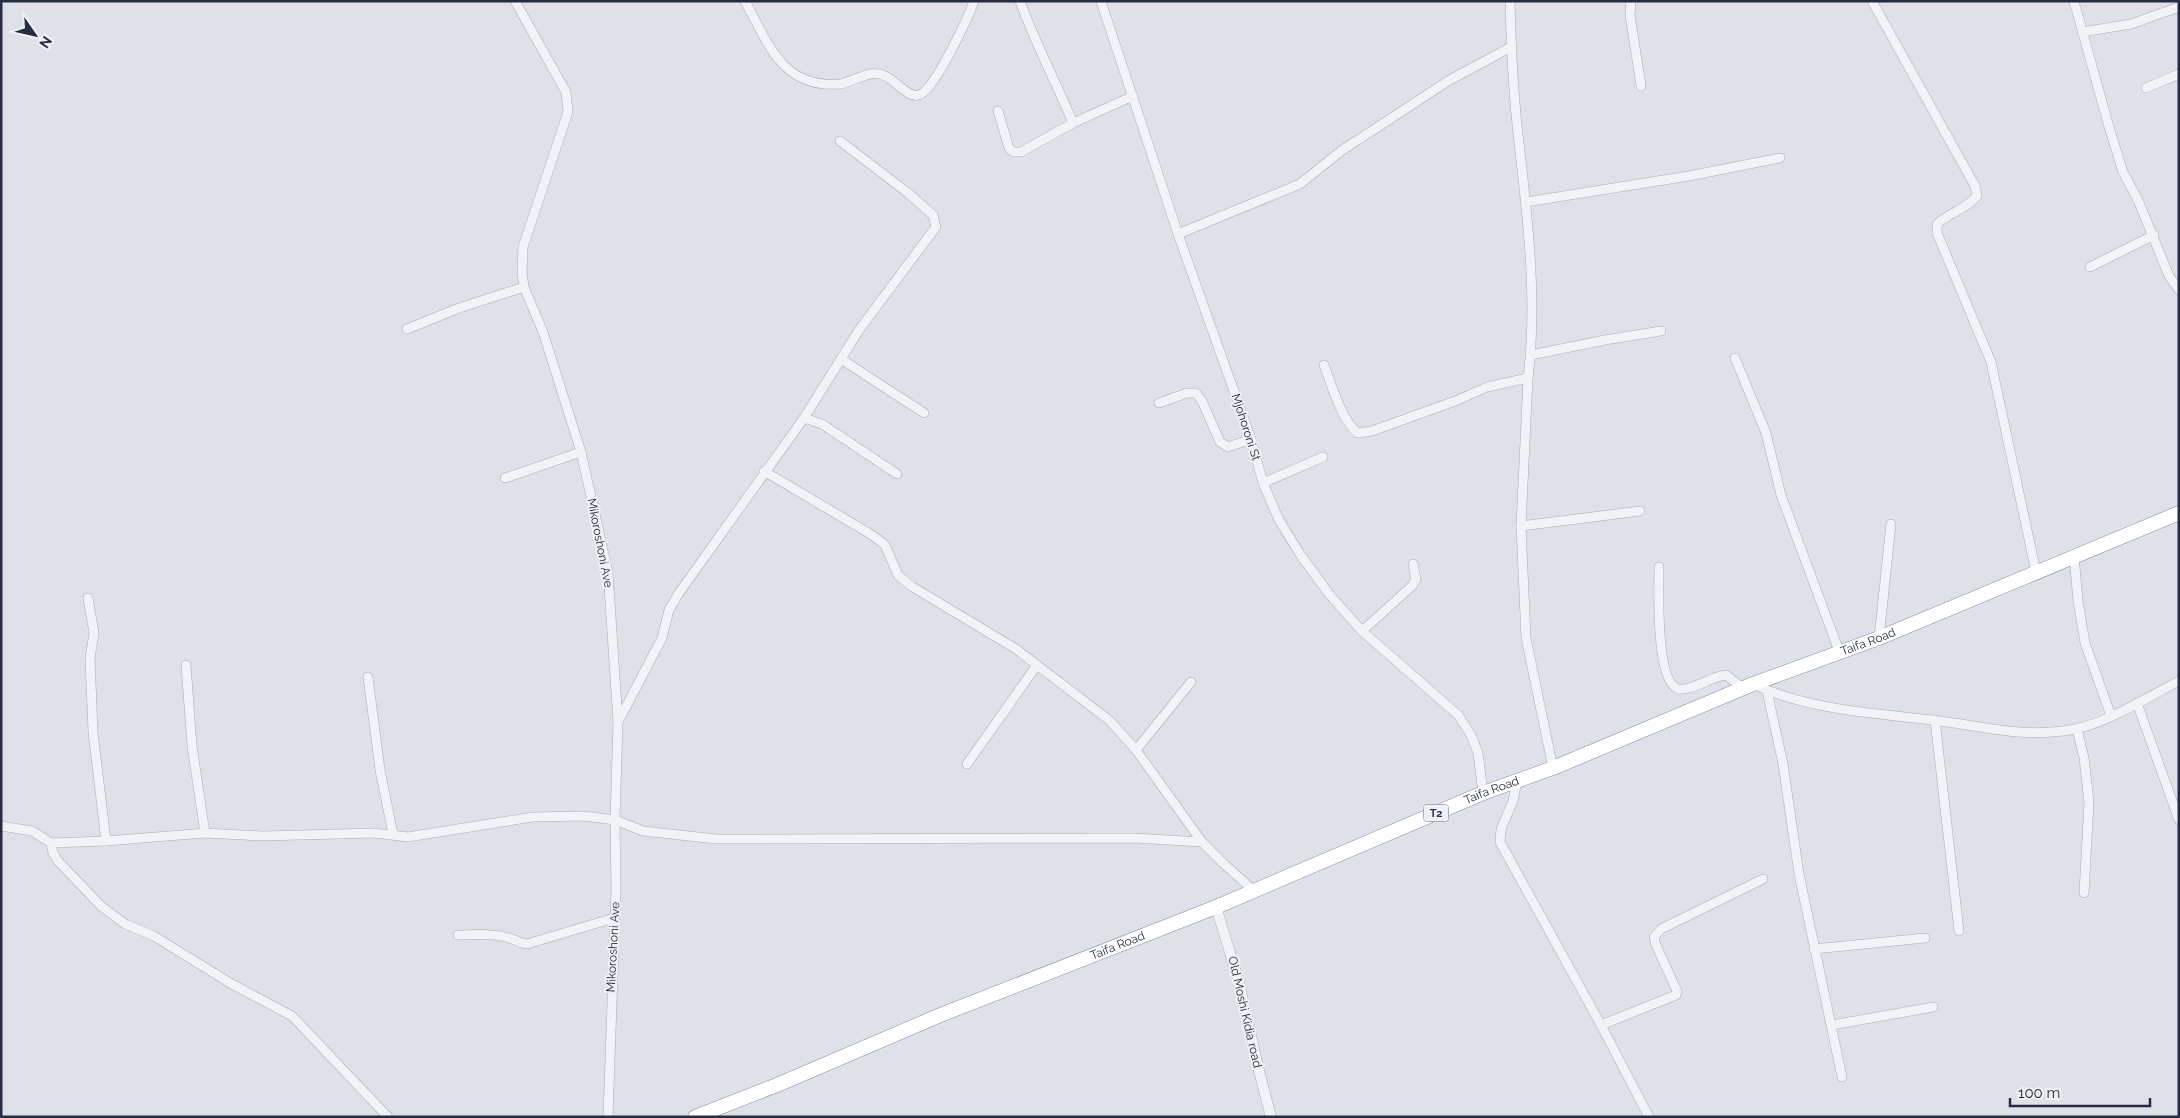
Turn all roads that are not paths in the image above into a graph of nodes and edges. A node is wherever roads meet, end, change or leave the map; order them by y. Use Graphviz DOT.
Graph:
graph roads {
  1 [pos="515,1"];
  2 [pos="745,1"];
  3 [pos="974,1"];
  4 [pos="1020,1"];
  5 [pos="1102,1"];
  6 [pos="1510,1"];
  7 [pos="1631,1"];
  8 [pos="1872,1"];
  9 [pos="2074,1"];
  10 [pos="2179,7"];
  11 [pos="2082,32"];
  12 [pos="1511,47"];
  13 [pos="2179,74"];
  14 [pos="1641,86"];
  15 [pos="2146,88"];
  16 [pos="1133,96"];
  17 [pos="998,111"];
  18 [pos="1073,123"];
  19 [pos="840,141"];
  20 [pos="1780,158"];
  21 [pos="1526,202"];
  22 [pos="1178,234"];
  23 [pos="2154,235"];
  24 [pos="2090,267"];
  25 [pos="524,287"];
  26 [pos="2179,290"];
  27 [pos="407,329"];
  28 [pos="1661,331"];
  29 [pos="1531,355"];
  30 [pos="1735,358"];
  31 [pos="841,359"];
  32 [pos="1324,365"];
  33 [pos="1528,378"];
  34 [pos="1159,403"];
  35 [pos="924,413"];
  36 [pos="804,418"];
  37 [pos="1251,439"];
  38 [pos="582,452"];
  39 [pos="1322,457"];
  40 [pos="764,471"];
  41 [pos="897,474"];
  42 [pos="505,478"];
  43 [pos="1263,483"];
  44 [pos="1640,511"];
  45 [pos="2179,513"];
  46 [pos="1892,524"];
  47 [pos="1521,526"];
  48 [pos="2074,556"];
  49 [pos="1412,564"];
  50 [pos="1658,567"];
  51 [pos="2036,572"];
  52 [pos="88,598"];
  53 [pos="1362,632"];
  54 [pos="1879,638"];
  55 [pos="1839,651"];
  56 [pos="186,665"];
  57 [pos="1037,665"];
  58 [pos="368,676"];
  59 [pos="2179,681"];
  60 [pos="1192,682"];
  61 [pos="1748,686"];
  62 [pos="1767,690"];
  63 [pos="2137,703"];
  64 [pos="2111,716"];
  65 [pos="1934,720"];
  66 [pos="618,722"];
  67 [pos="2078,729"];
  68 [pos="1136,750"];
  69 [pos="967,764"];
  70 [pos="1553,768"];
  71 [pos="1517,781"];
  72 [pos="1483,793"];
  73 [pos="615,820"];
  74 [pos="2179,820"];
  75 [pos="1,826"];
  76 [pos="205,833"];
  77 [pos="394,834"];
  78 [pos="106,841"];
  79 [pos="1202,842"];
  80 [pos="51,843"];
  81 [pos="1763,879"];
  82 [pos="1253,890"];
  83 [pos="2084,893"];
  84 [pos="1216,908"];
  85 [pos="614,918"];
  86 [pos="1958,931"];
  87 [pos="458,935"];
  88 [pos="1925,938"];
  89 [pos="1814,948"];
  90 [pos="1933,1007"];
  91 [pos="1601,1025"];
  92 [pos="1832,1025"];
  93 [pos="1842,1077"];
  94 [pos="388,1117"];
  95 [pos="608,1117"];
  96 [pos="695,1117"];
  97 [pos="1271,1117"];
  98 [pos="1649,1117"];
  1 -- 25 [label="street, Mikoroshoni Ave"];
  2 -- 3 [label="street"];
  4 -- 18 [label="street"];
  5 -- 16 [label="street, Mjohoroni St"];
  6 -- 12 [label="street"];
  7 -- 14 [label="street"];
  8 -- 51 [label="street"];
  9 -- 11 [label="street"];
  10 -- 11 [label="street"];
  11 -- 23 [label="street"];
  12 -- 21 [label="street"];
  12 -- 22 [label="street"];
  13 -- 15 [label="street"];
  16 -- 18 [label="street"];
  16 -- 22 [label="street, Mjohoroni St"];
  17 -- 18 [label="street"];
  19 -- 31 [label="street"];
  20 -- 21 [label="street"];
  21 -- 29 [label="street"];
  22 -- 37 [label="street, Mjohoroni St"];
  23 -- 24 [label="street"];
  23 -- 26 [label="street"];
  25 -- 27 [label="street"];
  25 -- 38 [label="street, Mikoroshoni Ave"];
  28 -- 29 [label="street"];
  29 -- 33 [label="street"];
  30 -- 55 [label="street"];
  31 -- 35 [label="street"];
  31 -- 36 [label="street"];
  32 -- 33 [label="street"];
  33 -- 47 [label="street"];
  34 -- 37 [label="street"];
  36 -- 40 [label="street"];
  36 -- 41 [label="street"];
  37 -- 43 [label="street, Mjohoroni St"];
  38 -- 42 [label="street"];
  38 -- 66 [label="street, Mikoroshoni Ave"];
  39 -- 43 [label="street"];
  40 -- 57 [label="street"];
  40 -- 66 [label="street"];
  43 -- 53 [label="street, Mjohoroni St"];
  44 -- 47 [label="street"];
  45 -- 48 [label="highway, Taifa Road / T2"];
  46 -- 54 [label="street"];
  47 -- 70 [label="street"];
  48 -- 51 [label="highway, Taifa Road / T2"];
  48 -- 64 [label="street"];
  49 -- 53 [label="street"];
  50 -- 61 [label="street"];
  51 -- 54 [label="highway, Taifa Road / T2"];
  52 -- 78 [label="street"];
  53 -- 72 [label="street, Mjohoroni St"];
  54 -- 55 [label="highway, Taifa Road / T2"];
  55 -- 61 [label="highway, Taifa Road / T2"];
  56 -- 76 [label="street"];
  57 -- 68 [label="street"];
  57 -- 69 [label="street"];
  58 -- 77 [label="street"];
  59 -- 63 [label="street"];
  60 -- 68 [label="street"];
  61 -- 62 [label="street"];
  61 -- 70 [label="highway, Taifa Road / T2"];
  62 -- 65 [label="street"];
  62 -- 89 [label="street"];
  63 -- 64 [label="street"];
  63 -- 74 [label="street"];
  64 -- 67 [label="street"];
  65 -- 67 [label="street"];
  65 -- 86 [label="street"];
  66 -- 73 [label="street, Mikoroshoni Ave"];
  67 -- 83 [label="street"];
  68 -- 79 [label="street"];
  70 -- 71 [label="highway, Taifa Road / T2"];
  71 -- 72 [label="highway, Taifa Road / T2"];
  71 -- 91 [label="street"];
  72 -- 82 [label="highway, Taifa Road / T2"];
  73 -- 77 [label="street"];
  73 -- 79 [label="street"];
  73 -- 85 [label="street, Mikoroshoni Ave"];
  75 -- 80 [label="street"];
  76 -- 77 [label="street"];
  76 -- 78 [label="street"];
  78 -- 80 [label="street"];
  79 -- 82 [label="street"];
  80 -- 94 [label="street"];
  81 -- 91 [label="street"];
  82 -- 84 [label="highway, Taifa Road / T2"];
  84 -- 96 [label="highway, Taifa Road / T2"];
  84 -- 97 [label="street, Old Moshi Kidia road"];
  85 -- 87 [label="street"];
  85 -- 95 [label="street, Mikoroshoni Ave"];
  88 -- 89 [label="street"];
  89 -- 92 [label="street"];
  90 -- 92 [label="street"];
  91 -- 98 [label="street"];
  92 -- 93 [label="street"];
}
